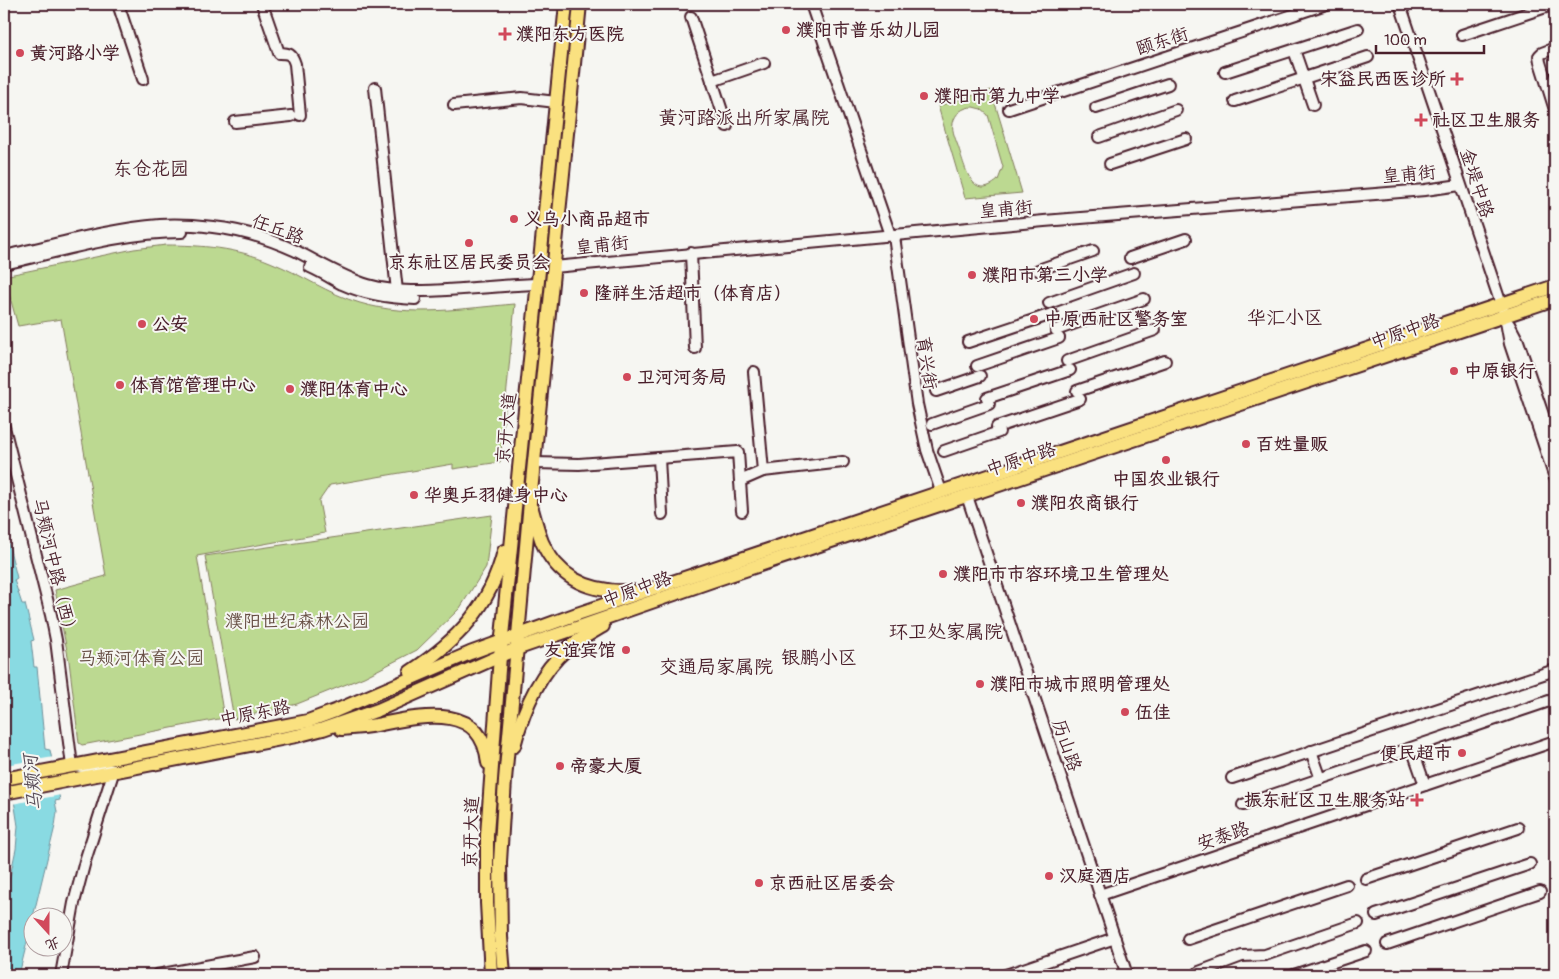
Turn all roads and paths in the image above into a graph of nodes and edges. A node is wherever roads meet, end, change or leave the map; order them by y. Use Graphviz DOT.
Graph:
graph roads {
  1 [pos="118,4"];
  2 [pos="262,4"];
  3 [pos="566,4"];
  4 [pos="580,4"];
  5 [pos="810,4"];
  6 [pos="1326,4"];
  7 [pos="1400,4"];
  8 [pos="1555,4"];
  9 [pos="691,17"];
  10 [pos="1358,29"];
  11 [pos="1462,35"];
  12 [pos="1555,48"];
  13 [pos="1294,50"];
  14 [pos="1368,57"];
  15 [pos="764,63"];
  16 [pos="1226,72"];
  17 [pos="1304,78"];
  18 [pos="143,79"];
  19 [pos="712,81"];
  20 [pos="1168,84"];
  21 [pos="375,88"];
  22 [pos="1235,101"];
  23 [pos="556,102"];
  24 [pos="454,105"];
  25 [pos="1313,105"];
  26 [pos="1096,108"];
  27 [pos="1009,109"];
  28 [pos="1176,110"];
  29 [pos="1555,110"];
  30 [pos="235,122"];
  31 [pos="727,126"];
  32 [pos="1099,137"];
  33 [pos="1186,139"];
  34 [pos="1110,164"];
  35 [pos="1460,184"];
  36 [pos="892,236"];
  37 [pos="1186,239"];
  38 [pos="1093,251"];
  39 [pos="691,253"];
  40 [pos="4,256"];
  41 [pos="1130,258"];
  42 [pos="4,264"];
  43 [pos="554,266"];
  44 [pos="1038,270"];
  45 [pos="1134,273"];
  46 [pos="1555,286"];
  47 [pos="537,287"];
  48 [pos="398,291"];
  49 [pos="1144,299"];
  50 [pos="1555,299"];
  51 [pos="1049,303"];
  52 [pos="1502,310"];
  53 [pos="1052,314"];
  54 [pos="1155,330"];
  55 [pos="968,342"];
  56 [pos="695,348"];
  57 [pos="1165,361"];
  58 [pos="754,372"];
  59 [pos="936,390"];
  60 [pos="932,424"];
  61 [pos="4,427"];
  62 [pos="944,450"];
  63 [pos="1555,450"];
  64 [pos="659,458"];
  65 [pos="844,462"];
  66 [pos="534,463"];
  67 [pos="763,471"];
  68 [pos="1555,478"];
  69 [pos="740,481"];
  70 [pos="941,491"];
  71 [pos="967,496"];
  72 [pos="530,502"];
  73 [pos="515,510"];
  74 [pos="742,511"];
  75 [pos="662,514"];
  76 [pos="656,587"];
  77 [pos="666,597"];
  78 [pos="518,635"];
  79 [pos="501,641"];
  80 [pos="516,649"];
  81 [pos="500,656"];
  82 [pos="1555,670"];
  83 [pos="383,690"];
  84 [pos="1555,699"];
  85 [pos="311,733"];
  86 [pos="1555,741"];
  87 [pos="1412,748"];
  88 [pos="1311,751"];
  89 [pos="72,766"];
  90 [pos="114,770"];
  91 [pos="1232,778"];
  92 [pos="5,779"];
  93 [pos="1321,779"];
  94 [pos="505,780"];
  95 [pos="1425,785"];
  96 [pos="6,792"];
  97 [pos="489,800"];
  98 [pos="1243,805"];
  99 [pos="1518,828"];
  100 [pos="1530,864"];
  101 [pos="1366,879"];
  102 [pos="1347,885"];
  103 [pos="1540,892"];
  104 [pos="1100,895"];
  105 [pos="1376,915"];
  106 [pos="1358,923"];
  107 [pos="1115,938"];
  108 [pos="1188,939"];
  109 [pos="1387,944"];
  110 [pos="1366,952"];
  111 [pos="255,957"];
  112 [pos="1199,972"];
  113 [pos="176,974"];
  114 [pos="61,975"];
  115 [pos="157,975"];
  116 [pos="491,975"];
  117 [pos="504,975"];
  118 [pos="1006,975"];
  119 [pos="1127,975"];
  120 [pos="1294,975"];
  1 -- 18 [label="street"];
  2 -- 30 [label="street"];
  3 -- 23 [label="main road, 京开大道"];
  4 -- 43 [label="main road, 京开大道"];
  5 -- 36 [label="street, 育兴街"];
  6 -- 27 [label="street, 颐东街"];
  7 -- 35 [label="street, 金堤中路"];
  8 -- 11 [label="street"];
  9 -- 19 [label="street"];
  10 -- 13 [label="street"];
  12 -- 29 [label="street"];
  13 -- 16 [label="street"];
  13 -- 17 [label="street"];
  14 -- 17 [label="street"];
  15 -- 19 [label="street"];
  17 -- 22 [label="street"];
  17 -- 25 [label="street"];
  19 -- 31 [label="street"];
  20 -- 26 [label="street"];
  21 -- 48 [label="street"];
  23 -- 24 [label="street"];
  23 -- 47 [label="main road, 京开大道"];
  28 -- 32 [label="street"];
  33 -- 34 [label="street"];
  35 -- 36 [label="street, 皇甫街"];
  35 -- 52 [label="street, 金堤中路"];
  36 -- 39 [label="street, 皇甫街"];
  36 -- 70 [label="street, 育兴街"];
  37 -- 41 [label="street"];
  38 -- 44 [label="street"];
  39 -- 43 [label="street, 皇甫街"];
  39 -- 56 [label="street"];
  40 -- 48 [label="street, 任丘路"];
  42 -- 47 [label="street, 任丘路"];
  43 -- 66 [label="main road, 京开大道"];
  45 -- 51 [label="street"];
  46 -- 52 [label="main road, 中原中路"];
  47 -- 48 [label="street, 任丘路"];
  47 -- 73 [label="main road, 京开大道"];
  49 -- 59 [label="street"];
  50 -- 52 [label="main road, 中原中路"];
  52 -- 63 [label="street"];
  52 -- 68 [label="street"];
  52 -- 70 [label="main road, 中原中路"];
  52 -- 71 [label="main road, 中原中路"];
  53 -- 55 [label="street"];
  54 -- 60 [label="street"];
  57 -- 62 [label="street"];
  58 -- 67 [label="street"];
  61 -- 89 [label="street, 马颊河中路（西）"];
  64 -- 66 [label="street"];
  64 -- 69 [label="street"];
  64 -- 75 [label="street"];
  65 -- 67 [label="street"];
  66 -- 72 [label="main road, 京开大道"];
  67 -- 69 [label="street"];
  69 -- 74 [label="street"];
  70 -- 76 [label="main road, 中原中路"];
  71 -- 77 [label="main road, 中原中路"];
  71 -- 104 [label="street, 历山路"];
  72 -- 76 [label="main road"];
  72 -- 78 [label="main road, 京开大道"];
  73 -- 79 [label="main road, 京开大道"];
  73 -- 83 [label="main road"];
  76 -- 78 [label="main road, 中原中路"];
  77 -- 80 [label="main road, 中原中路"];
  77 -- 94 [label="main road"];
  78 -- 79 [label="main road, 中原中路"];
  78 -- 80 [label="main road, 京开大道"];
  79 -- 81 [label="main road, 京开大道"];
  79 -- 83 [label="main road, 中原东路"];
  80 -- 81 [label="main road, 中原中路"];
  80 -- 94 [label="main road, 京开大道"];
  81 -- 85 [label="main road, 中原东路"];
  81 -- 97 [label="main road, 京开大道"];
  82 -- 88 [label="street"];
  83 -- 89 [label="main road, 中原东路"];
  84 -- 87 [label="street"];
  85 -- 90 [label="main road, 中原东路"];
  85 -- 97 [label="main road"];
  86 -- 95 [label="street, 安泰路"];
  87 -- 93 [label="street"];
  87 -- 95 [label="street"];
  88 -- 91 [label="street"];
  88 -- 93 [label="street"];
  89 -- 90 [label="street"];
  89 -- 92 [label="main road, 中原东路"];
  90 -- 96 [label="main road, 中原东路"];
  90 -- 114 [label="street"];
  93 -- 98 [label="street"];
  94 -- 117 [label="main road, 京开大道"];
  95 -- 104 [label="street, 安泰路"];
  97 -- 116 [label="main road, 京开大道"];
  99 -- 101 [label="street"];
  100 -- 105 [label="street"];
  102 -- 108 [label="street"];
  103 -- 109 [label="street"];
  104 -- 107 [label="street, 历山路"];
  106 -- 112 [label="street"];
  107 -- 118 [label="street"];
  107 -- 119 [label="street, 历山路"];
  110 -- 120 [label="street"];
  111 -- 113 [label="street"];
  113 -- 115 [label="street"];
}
